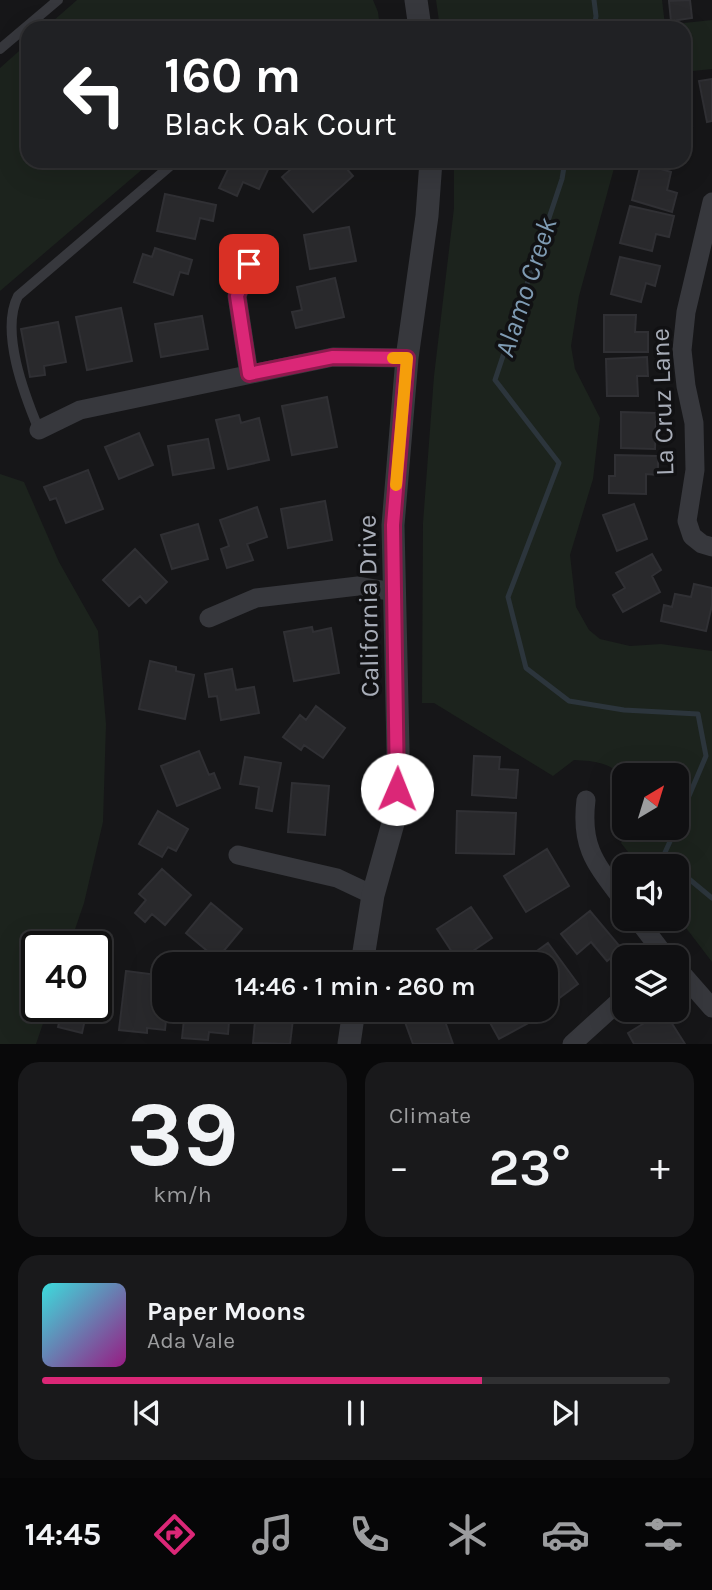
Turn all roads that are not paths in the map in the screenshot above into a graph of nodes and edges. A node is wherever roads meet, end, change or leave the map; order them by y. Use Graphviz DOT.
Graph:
graph roads {
  1 [pos="58,0"];
  2 [pos="416,0"];
  3 [pos="33,21"];
  4 [pos="419,21"];
  5 [pos="21,31"];
  6 [pos="0,48"];
  7 [pos="168,168"];
  8 [pos="430,168"];
  9 [pos="712,202"];
  10 [pos="249,264"];
  11 [pos="407,358"];
  12 [pos="249,374"];
  13 [pos="40,430"];
  14 [pos="712,547"];
  15 [pos="394,592"];
  16 [pos="208,618"];
  17 [pos="586,800"];
  18 [pos="238,855"];
  19 [pos="612,883"];
  20 [pos="373,894"];
  21 [pos="646,931"];
  22 [pos="657,945"];
  23 [pos="364,952"];
  24 [pos="689,982"];
  25 [pos="612,1008"];
  26 [pos="712,1008"];
  27 [pos="352,1022"];
  28 [pos="349,1044"];
  29 [pos="572,1044"];
  1 -- 3 [label="lane"];
  2 -- 4 [label="street"];
  5 -- 6 [label="lane"];
  7 -- 13 [label="lane"];
  8 -- 11 [label="street, California Drive"];
  9 -- 14 [label="street, La Cruz Lane"];
  10 -- 12 [label="street"];
  11 -- 12 [label="street"];
  11 -- 15 [label="street, California Drive"];
  12 -- 13 [label="street"];
  15 -- 16 [label="street"];
  15 -- 20 [label="street, California Drive"];
  17 -- 19 [label="street"];
  18 -- 20 [label="street"];
  20 -- 23 [label="street, California Drive"];
  21 -- 22 [label="street"];
  24 -- 26 [label="street"];
  25 -- 29 [label="street"];
  27 -- 28 [label="street"];
}
